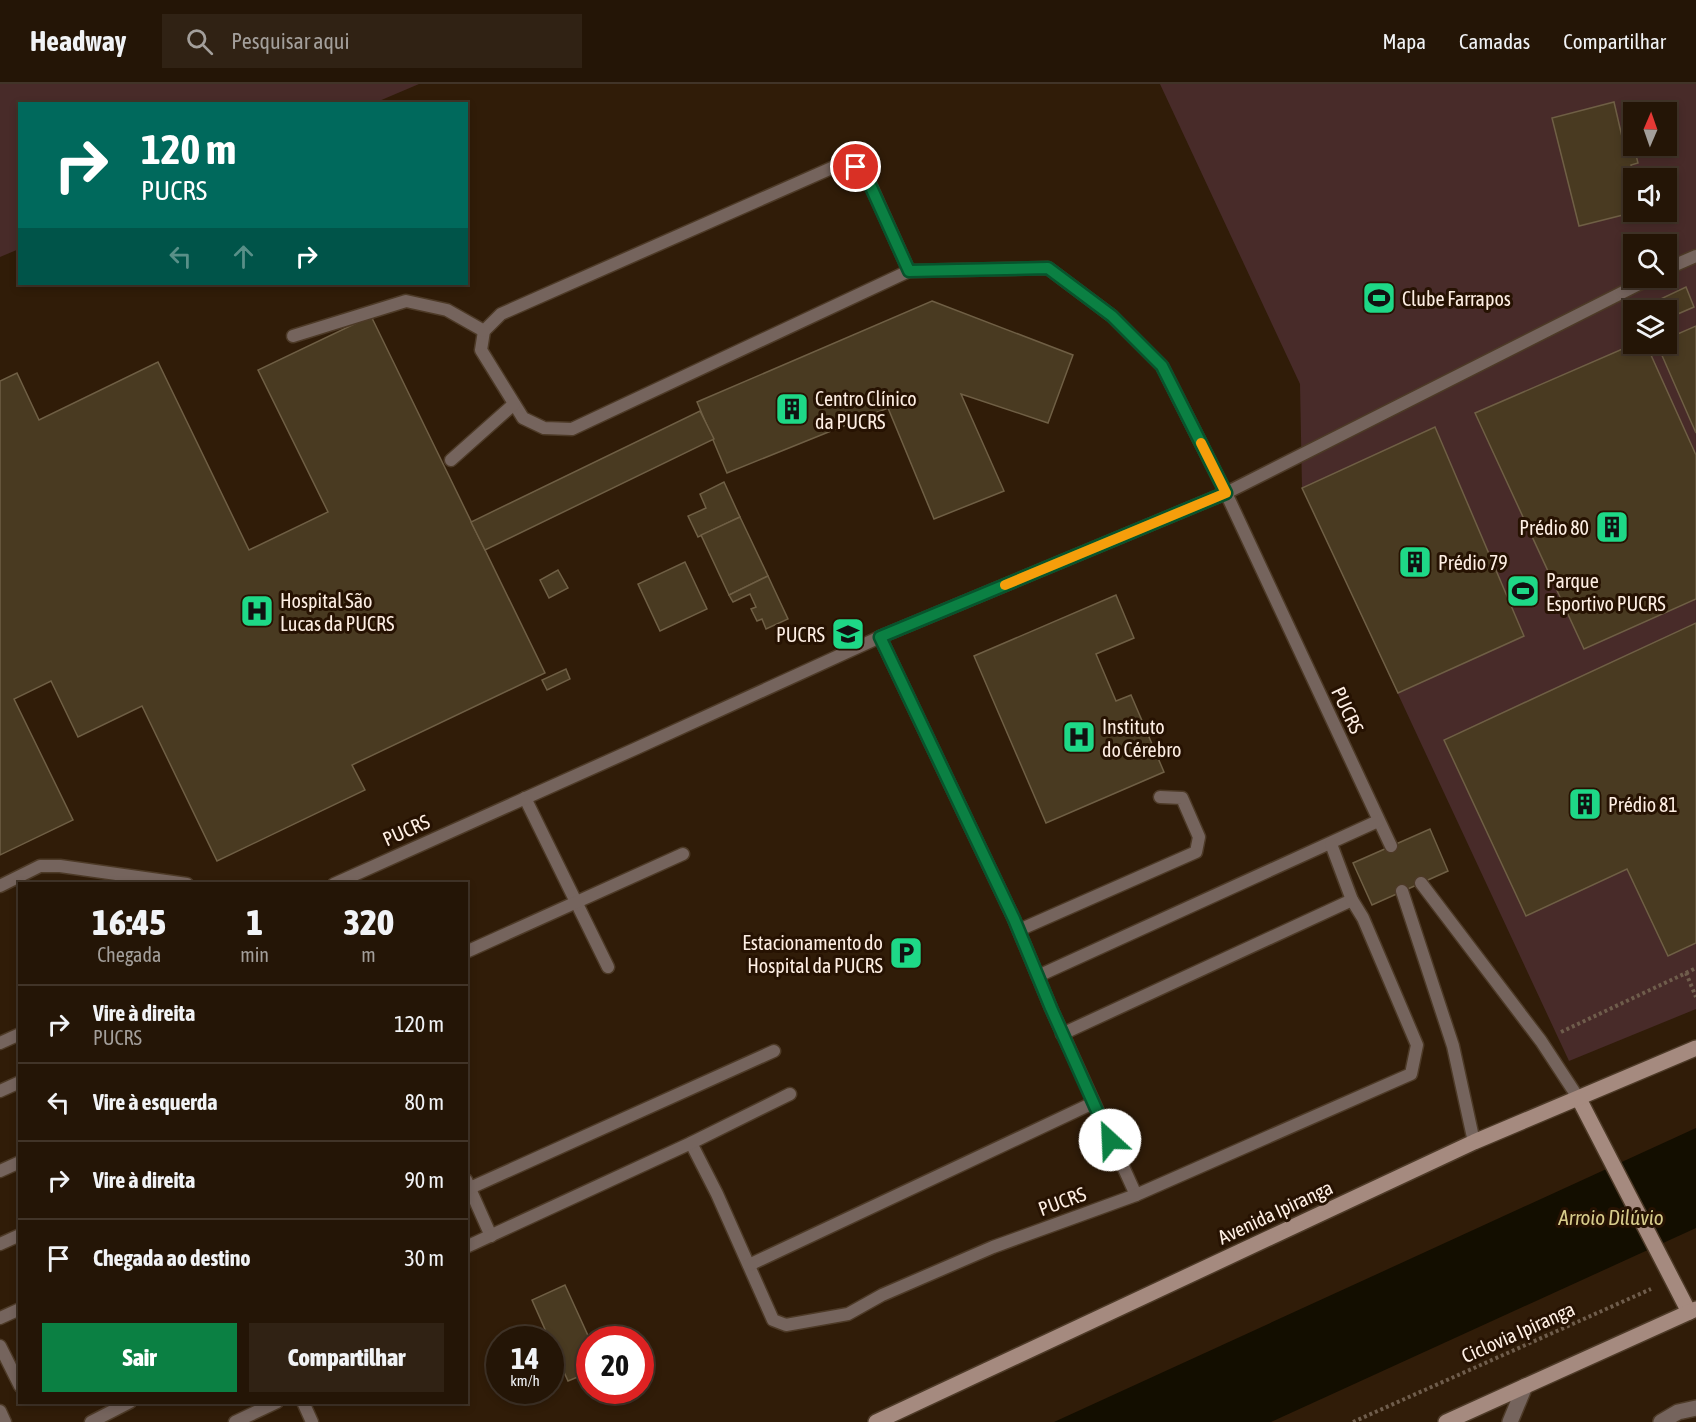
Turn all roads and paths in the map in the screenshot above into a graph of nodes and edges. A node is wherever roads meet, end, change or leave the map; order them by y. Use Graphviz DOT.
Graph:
graph roads {
  1 [pos="1696,256"];
  2 [pos="1677,264"];
  3 [pos="909,271"];
  4 [pos="1631,288"];
  5 [pos="484,331"];
  6 [pos="293,336"];
  7 [pos="514,404"];
  8 [pos="451,460"];
  9 [pos="1226,493"];
  10 [pos="880,637"];
  11 [pos="1160,797"];
  12 [pos="525,798"];
  13 [pos="1378,821"];
  14 [pos="1331,844"];
  15 [pos="1391,846"];
  16 [pos="682,854"];
  17 [pos="173,882"];
  18 [pos="338,882"];
  19 [pos="1421,883"];
  20 [pos="0,886"];
  21 [pos="1402,891"];
  22 [pos="1352,900"];
  23 [pos="576,902"];
  24 [pos="1019,930"];
  25 [pos="468,951"];
  26 [pos="608,967"];
  27 [pos="1696,968"];
  28 [pos="1686,973"];
  29 [pos="1038,976"];
  30 [pos="1696,997"];
  31 [pos="1062,1034"];
  32 [pos="18,1035"];
  33 [pos="1541,1041"];
  34 [pos="0,1043"];
  35 [pos="1696,1048"];
  36 [pos="774,1051"];
  37 [pos="18,1083"];
  38 [pos="0,1091"];
  39 [pos="790,1095"];
  40 [pos="1579,1099"];
  41 [pos="1093,1103"];
  42 [pos="1474,1142"];
  43 [pos="691,1143"];
  44 [pos="18,1163"];
  45 [pos="0,1171"];
  46 [pos="468,1184"];
  47 [pos="1137,1195"];
  48 [pos="18,1236"];
  49 [pos="491,1236"];
  50 [pos="0,1244"];
  51 [pos="468,1245"];
  52 [pos="749,1265"];
  53 [pos="1670,1277"];
  54 [pos="18,1310"];
  55 [pos="1693,1310"];
  56 [pos="0,1318"];
  57 [pos="0,1346"];
  58 [pos="18,1382"];
  59 [pos="1525,1386"];
  60 [pos="126,1404"];
  61 [pos="273,1404"];
  62 [pos="304,1404"];
  63 [pos="1696,1408"];
  64 [pos="0,1411"];
  65 [pos="5,1422"];
  66 [pos="91,1422"];
  67 [pos="235,1422"];
  68 [pos="312,1422"];
  69 [pos="876,1422"];
  70 [pos="1353,1422"];
  71 [pos="1446,1422"];
  72 [pos="1510,1422"];
  73 [pos="1661,1422"];
  1 -- 2 [label="lane"];
  3 -- 5 [label="lane"];
  3 -- 7 [label="lane"];
  3 -- 9 [label="lane"];
  4 -- 9 [label="lane"];
  5 -- 6 [label="lane"];
  5 -- 7 [label="lane"];
  7 -- 8 [label="lane"];
  9 -- 10 [label="lane, PUCRS"];
  9 -- 13 [label="lane, PUCRS"];
  10 -- 12 [label="lane, PUCRS"];
  10 -- 24 [label="lane"];
  11 -- 24 [label="lane"];
  12 -- 18 [label="lane, PUCRS"];
  12 -- 23 [label="lane"];
  13 -- 14 [label="lane"];
  13 -- 15 [label="lane, PUCRS"];
  14 -- 22 [label="lane"];
  14 -- 29 [label="lane"];
  16 -- 23 [label="lane"];
  17 -- 20 [label="lane"];
  19 -- 33 [label="lane"];
  21 -- 42 [label="lane"];
  22 -- 31 [label="lane"];
  22 -- 47 [label="lane, PUCRS"];
  23 -- 25 [label="lane"];
  23 -- 26 [label="lane"];
  24 -- 29 [label="lane"];
  27 -- 28 [label="path"];
  28 -- 30 [label="path"];
  28 -- 33 [label="path"];
  29 -- 31 [label="lane"];
  31 -- 41 [label="lane"];
  32 -- 34 [label="lane"];
  33 -- 40 [label="lane"];
  35 -- 40 [label="main road, Avenida Ipiranga"];
  36 -- 46 [label="lane"];
  37 -- 38 [label="lane"];
  39 -- 43 [label="lane"];
  40 -- 42 [label="main road, Avenida Ipiranga"];
  40 -- 53 [label="main road"];
  41 -- 47 [label="lane"];
  41 -- 52 [label="lane"];
  42 -- 69 [label="main road, Avenida Ipiranga"];
  43 -- 49 [label="lane"];
  43 -- 52 [label="lane, PUCRS"];
  44 -- 45 [label="lane"];
  46 -- 49 [label="lane"];
  47 -- 52 [label="lane, PUCRS"];
  48 -- 50 [label="lane"];
  49 -- 51 [label="lane"];
  53 -- 55 [label="main road"];
  53 -- 70 [label="path, Ciclovia Ipiranga"];
  54 -- 56 [label="lane"];
  55 -- 59 [label="main road"];
  57 -- 58 [label="lane"];
  59 -- 71 [label="main road"];
  59 -- 72 [label="street"];
  60 -- 66 [label="lane"];
  61 -- 67 [label="lane"];
  62 -- 68 [label="lane"];
  63 -- 73 [label="street"];
  64 -- 65 [label="lane"];
}
